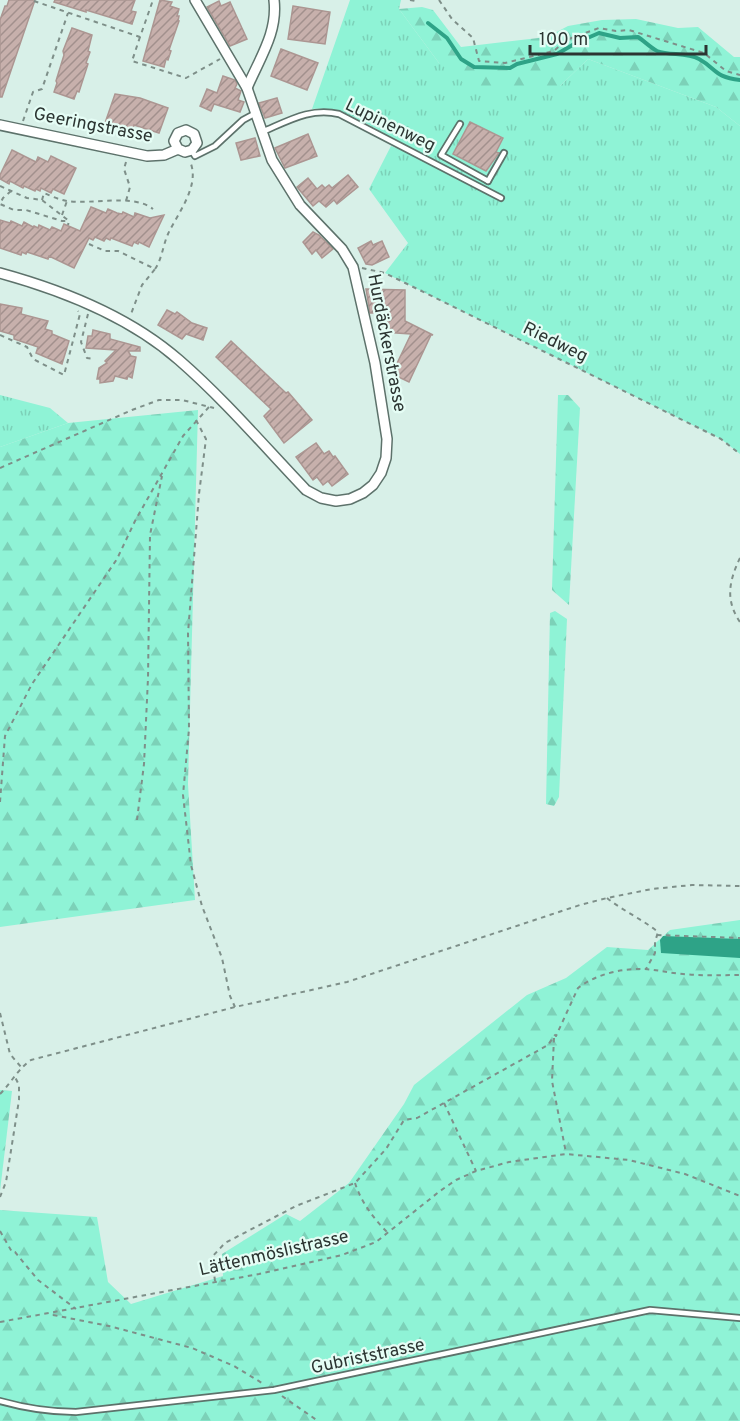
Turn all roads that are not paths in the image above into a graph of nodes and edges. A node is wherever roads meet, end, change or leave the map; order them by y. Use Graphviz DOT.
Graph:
graph roads {
  1 [pos="195,0"];
  2 [pos="274,0"];
  3 [pos="247,88"];
  4 [pos="255,113"];
  5 [pos="460,124"];
  6 [pos="0,125"];
  7 [pos="262,132"];
  8 [pos="178,149"];
  9 [pos="193,153"];
  10 [pos="504,153"];
  11 [pos="488,181"];
  12 [pos="484,189"];
  13 [pos="501,198"];
  14 [pos="0,273"];
  15 [pos="740,1318"];
  16 [pos="0,1401"];
  1 -- 3 [label="street, Hurdäckerstrasse"];
  2 -- 3 [label="street"];
  3 -- 4 [label="street, Hurdäckerstrasse"];
  4 -- 7 [label="street, Hurdäckerstrasse"];
  4 -- 9 [label="lane"];
  5 -- 11 [label="lane"];
  6 -- 8 [label="street, Geeringstrasse"];
  7 -- 12 [label="lane, Lupinenweg"];
  7 -- 14 [label="street, Hurdäckerstrasse"];
  8 -- 9 [label="street, Geeringstrasse"];
  8 -- 9 [label="street, Geeringstrasse"];
  10 -- 11 [label="lane"];
  11 -- 12 [label="lane"];
  12 -- 13 [label="lane, Lupinenweg"];
  15 -- 16 [label="lane, Gubriststrasse"];
}
